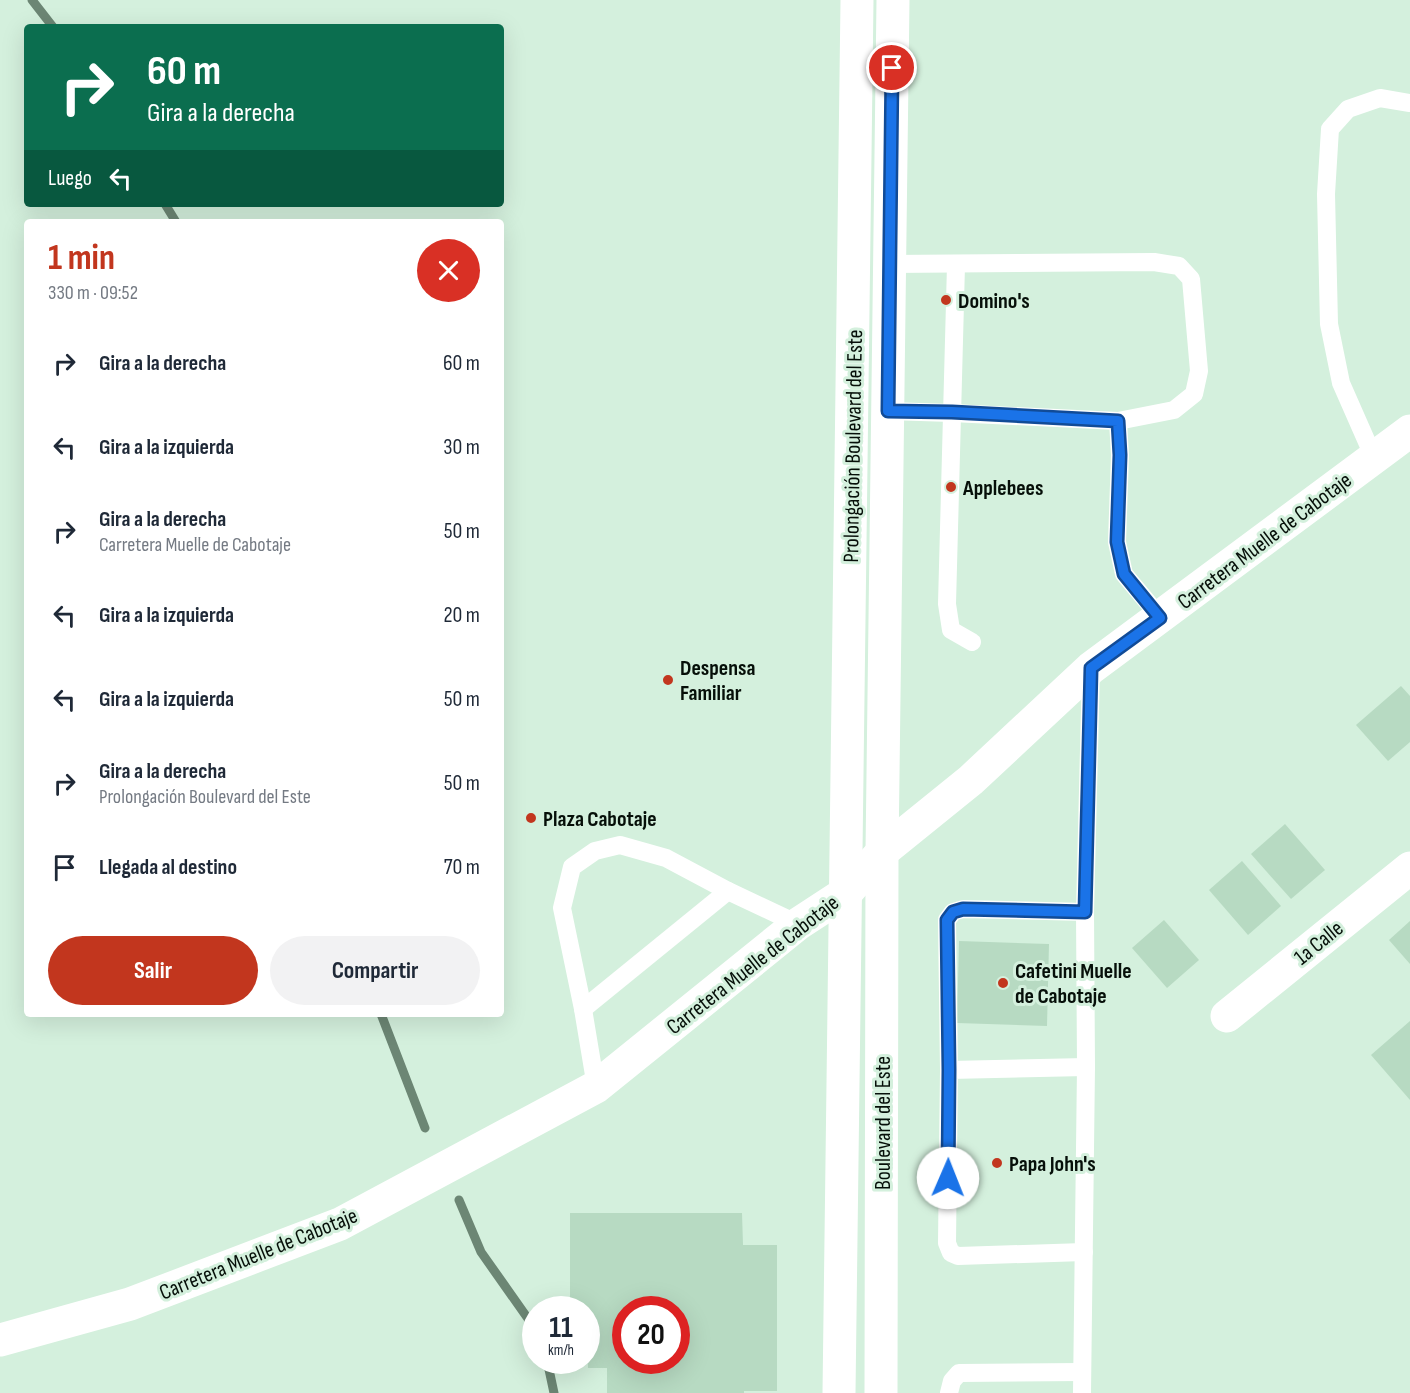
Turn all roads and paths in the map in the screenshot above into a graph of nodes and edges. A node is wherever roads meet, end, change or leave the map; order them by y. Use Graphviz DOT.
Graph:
graph roads {
  1 [pos="857,0"];
  2 [pos="893,0"];
  3 [pos="1410,103"];
  4 [pos="855,158"];
  5 [pos="891,159"];
  6 [pos="889,264"];
  7 [pos="956,265"];
  8 [pos="888,411"];
  9 [pos="952,412"];
  10 [pos="1118,421"];
  11 [pos="1410,431"];
  12 [pos="1374,458"];
  13 [pos="1160,618"];
  14 [pos="972,642"];
  15 [pos="1091,668"];
  16 [pos="882,852"];
  17 [pos="1410,867"];
  18 [pos="728,891"];
  19 [pos="847,892"];
  20 [pos="1085,912"];
  21 [pos="798,924"];
  22 [pos="583,1009"];
  23 [pos="1227,1016"];
  24 [pos="1086,1067"];
  25 [pos="949,1070"];
  26 [pos="596,1087"];
  27 [pos="1084,1252"];
  28 [pos="0,1340"];
  29 [pos="1082,1372"];
  30 [pos="839,1393"];
  31 [pos="880,1393"];
  32 [pos="949,1393"];
  33 [pos="1082,1393"];
  1 -- 4 [label="main road, Prolongación Boulevard del Este"];
  2 -- 5 [label="main road, Prolongación Boulevard del Este"];
  3 -- 12 [label="lane"];
  4 -- 5 [label="main road"];
  4 -- 19 [label="main road, Prolongación Boulevard del Este"];
  5 -- 6 [label="main road, Prolongación Boulevard del Este"];
  6 -- 7 [label="lane"];
  6 -- 8 [label="main road, Prolongación Boulevard del Este"];
  7 -- 9 [label="lane"];
  7 -- 10 [label="lane"];
  8 -- 9 [label="lane"];
  8 -- 16 [label="main road, Prolongación Boulevard del Este"];
  9 -- 10 [label="lane"];
  9 -- 14 [label="lane"];
  10 -- 13 [label="lane"];
  11 -- 12 [label="main road, Carretera Muelle de Cabotaje"];
  12 -- 13 [label="main road, Carretera Muelle de Cabotaje"];
  13 -- 15 [label="main road, Carretera Muelle de Cabotaje"];
  15 -- 16 [label="main road, Carretera Muelle de Cabotaje"];
  15 -- 20 [label="lane"];
  16 -- 19 [label="main road, Carretera Muelle de Cabotaje"];
  16 -- 31 [label="main road, Boulevard del Este"];
  17 -- 23 [label="main road, 1a Calle"];
  18 -- 21 [label="lane"];
  18 -- 22 [label="lane"];
  18 -- 22 [label="lane"];
  19 -- 21 [label="main road, Carretera Muelle de Cabotaje"];
  19 -- 30 [label="main road, Boulevard del Este"];
  20 -- 24 [label="lane"];
  20 -- 25 [label="lane"];
  21 -- 26 [label="main road, Carretera Muelle de Cabotaje"];
  22 -- 26 [label="lane"];
  24 -- 25 [label="lane"];
  24 -- 27 [label="lane"];
  25 -- 27 [label="lane"];
  26 -- 28 [label="main road, Carretera Muelle de Cabotaje"];
  27 -- 29 [label="lane"];
  29 -- 32 [label="lane"];
  29 -- 33 [label="lane"];
}
